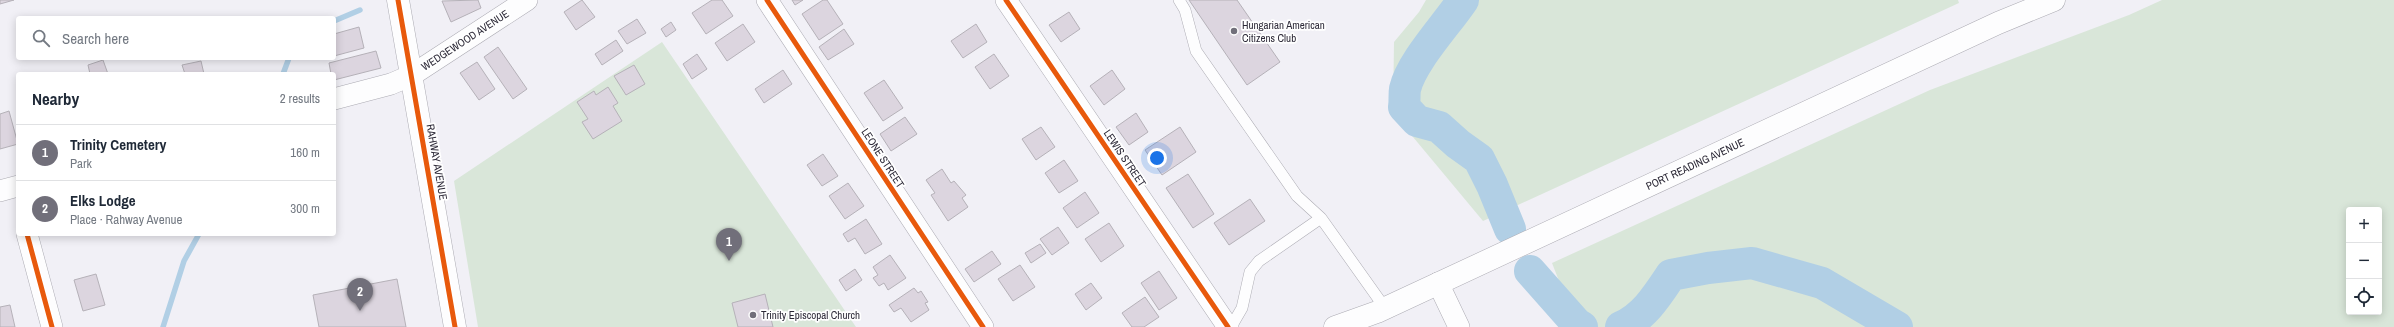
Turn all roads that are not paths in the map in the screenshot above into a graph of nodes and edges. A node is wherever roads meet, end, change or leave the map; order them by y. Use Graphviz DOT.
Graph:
graph roads {
  1 [pos="398,0"];
  2 [pos="527,0"];
  3 [pos="767,0"];
  4 [pos="1006,0"];
  5 [pos="1179,0"];
  6 [pos="2054,0"];
  7 [pos="412,75"];
  8 [pos="336,98"];
  9 [pos="1321,218"];
  10 [pos="28,236"];
  11 [pos="1438,284"];
  12 [pos="1385,308"];
  13 [pos="52,327"];
  14 [pos="455,327"];
  15 [pos="983,327"];
  16 [pos="1230,327"];
  17 [pos="1335,327"];
  18 [pos="1459,327"];
  1 -- 7 [label="main road, RAHWAY AVENUE"];
  2 -- 7 [label="street, WEDGEWOOD AVENUE"];
  3 -- 15 [label="street, LEONE STREET"];
  4 -- 16 [label="street, LEWIS STREET"];
  5 -- 9 [label="lane"];
  6 -- 11 [label="main road, PORT READING AVENUE"];
  7 -- 8 [label="street, WEDGEWOOD AVENUE"];
  7 -- 14 [label="main road, RAHWAY AVENUE"];
  9 -- 12 [label="lane"];
  9 -- 16 [label="lane"];
  10 -- 13 [label="street"];
  11 -- 12 [label="main road, PORT READING AVENUE"];
  11 -- 18 [label="street"];
  12 -- 17 [label="main road, PORT READING AVENUE"];
}
